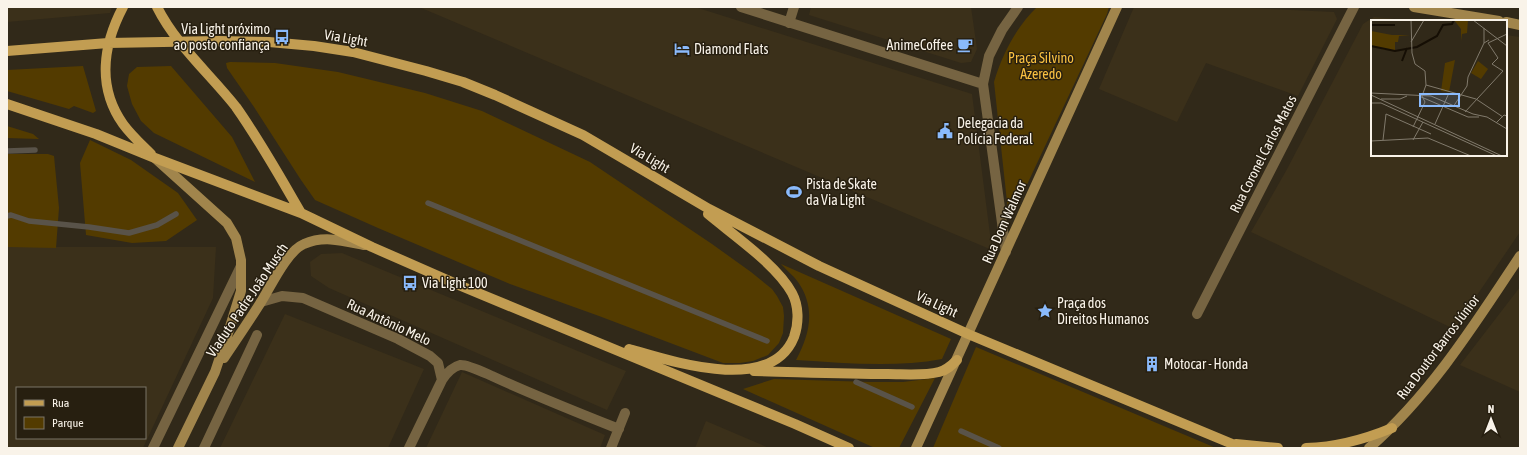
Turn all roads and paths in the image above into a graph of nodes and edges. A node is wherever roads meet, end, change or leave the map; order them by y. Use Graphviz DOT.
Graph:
graph roads {
  1 [pos="123,7"];
  2 [pos="157,7"];
  3 [pos="741,7"];
  4 [pos="794,7"];
  5 [pos="1018,7"];
  6 [pos="1117,7"];
  7 [pos="1354,7"];
  8 [pos="1414,7"];
  9 [pos="1493,20"];
  10 [pos="1507,22"];
  11 [pos="789,23"];
  12 [pos="1520,24"];
  13 [pos="180,41"];
  14 [pos="108,43"];
  15 [pos="7,51"];
  16 [pos="983,84"];
  17 [pos="7,104"];
  18 [pos="155,158"];
  19 [pos="688,197"];
  20 [pos="301,213"];
  21 [pos="372,247"];
  22 [pos="1006,252"];
  23 [pos="1520,256"];
  24 [pos="241,266"];
  25 [pos="261,302"];
  26 [pos="1197,314"];
  27 [pos="257,334"];
  28 [pos="968,334"];
  29 [pos="579,335"];
  30 [pos="957,360"];
  31 [pos="738,370"];
  32 [pos="215,372"];
  33 [pos="442,380"];
  34 [pos="625,413"];
  35 [pos="1392,428"];
  36 [pos="619,429"];
  37 [pos="1230,443"];
  38 [pos="153,448"];
  39 [pos="178,448"];
  40 [pos="204,448"];
  41 [pos="409,448"];
  42 [pos="611,448"];
  43 [pos="849,448"];
  44 [pos="916,448"];
  45 [pos="1242,448"];
  46 [pos="1278,448"];
  47 [pos="1306,448"];
  48 [pos="1369,448"];
  1 -- 14 [label="main road"];
  2 -- 13 [label="main road"];
  3 -- 11 [label="street"];
  4 -- 11 [label="street"];
  5 -- 16 [label="street"];
  6 -- 22 [label="main road, Rua Dom Walmor"];
  7 -- 26 [label="street, Rua Coronel Carlos Matos"];
  8 -- 9 [label="main road"];
  10 -- 12 [label="main road"];
  11 -- 16 [label="street"];
  13 -- 14 [label="main road, Via Light"];
  13 -- 19 [label="main road, Via Light"];
  13 -- 20 [label="main road"];
  14 -- 15 [label="main road, Via Light"];
  14 -- 18 [label="main road"];
  16 -- 22 [label="street"];
  17 -- 18 [label="main road"];
  18 -- 20 [label="main road"];
  18 -- 24 [label="main road, Viaduto Padre João Musch"];
  19 -- 28 [label="main road, Via Light"];
  19 -- 31 [label="main road"];
  20 -- 21 [label="main road"];
  21 -- 25 [label="main road, Viaduto Padre João Musch"];
  21 -- 29 [label="main road"];
  22 -- 28 [label="main road, Rua Dom Walmor"];
  23 -- 35 [label="main road, Rua Doutor Barros Júnior"];
  24 -- 32 [label="main road, Viaduto Padre João Musch"];
  24 -- 38 [label="street"];
  25 -- 32 [label="main road, Viaduto Padre João Musch"];
  25 -- 33 [label="street, Rua Antônio Melo"];
  27 -- 40 [label="street"];
  28 -- 30 [label="main road, Rua Dom Walmor"];
  28 -- 37 [label="main road, Via Light"];
  29 -- 31 [label="main road"];
  29 -- 43 [label="main road"];
  30 -- 31 [label="main road"];
  30 -- 44 [label="main road, Rua Dom Walmor"];
  32 -- 39 [label="main road, Viaduto Padre João Musch"];
  33 -- 36 [label="street"];
  33 -- 41 [label="street"];
  34 -- 36 [label="street"];
  35 -- 47 [label="main road"];
  35 -- 48 [label="main road, Rua Doutor Barros Júnior"];
  36 -- 42 [label="street"];
  37 -- 45 [label="main road, Via Light"];
  37 -- 46 [label="main road"];
}
